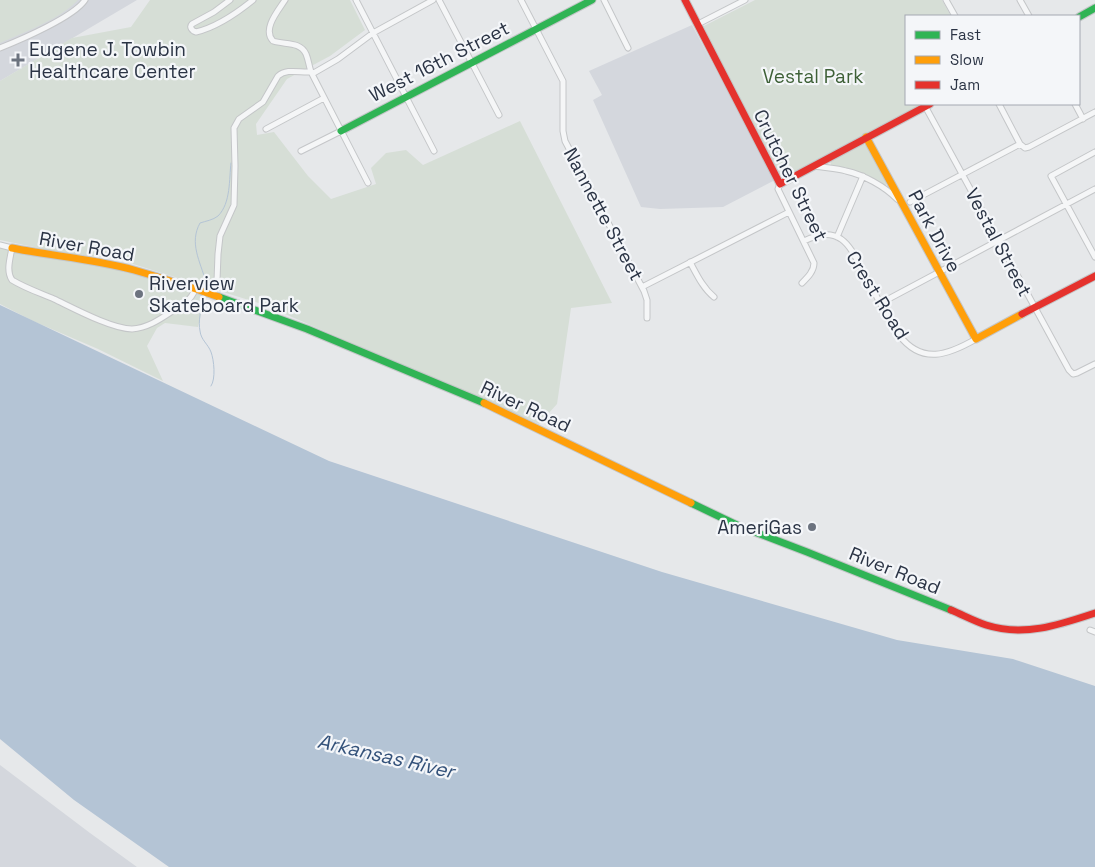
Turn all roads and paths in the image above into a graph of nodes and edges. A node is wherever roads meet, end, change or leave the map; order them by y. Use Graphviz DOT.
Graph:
graph roads {
  1 [pos="91,0"];
  2 [pos="230,0"];
  3 [pos="253,0"];
  4 [pos="285,0"];
  5 [pos="356,0"];
  6 [pos="432,0"];
  7 [pos="439,0"];
  8 [pos="521,0"];
  9 [pos="592,0"];
  10 [pos="604,0"];
  11 [pos="685,0"];
  12 [pos="745,0"];
  13 [pos="946,0"];
  14 [pos="1020,0"];
  15 [pos="85,1"];
  16 [pos="1095,8"];
  17 [pos="954,15"];
  18 [pos="1028,15"];
  19 [pos="1080,16"];
  20 [pos="698,24"];
  21 [pos="536,29"];
  22 [pos="373,33"];
  23 [pos="0,48"];
  24 [pos="628,48"];
  25 [pos="472,63"];
  26 [pos="311,73"];
  27 [pos="406,96"];
  28 [pos="324,98"];
  29 [pos="928,105"];
  30 [pos="1000,105"];
  31 [pos="1076,105"];
  32 [pos="1095,112"];
  33 [pos="499,114"];
  34 [pos="1083,119"];
  35 [pos="266,129"];
  36 [pos="341,131"];
  37 [pos="866,137"];
  38 [pos="1020,144"];
  39 [pos="434,151"];
  40 [pos="301,152"];
  41 [pos="1095,152"];
  42 [pos="815,166"];
  43 [pos="962,174"];
  44 [pos="863,176"];
  45 [pos="368,183"];
  46 [pos="780,184"];
  47 [pos="1095,189"];
  48 [pos="906,203"];
  49 [pos="1067,204"];
  50 [pos="789,212"];
  51 [pos="836,237"];
  52 [pos="804,241"];
  53 [pos="998,241"];
  54 [pos="0,245"];
  55 [pos="12,248"];
  56 [pos="1095,257"];
  57 [pos="690,262"];
  58 [pos="940,272"];
  59 [pos="1095,276"];
  60 [pos="802,284"];
  61 [pos="642,287"];
  62 [pos="195,289"];
  63 [pos="213,295"];
  64 [pos="714,298"];
  65 [pos="881,303"];
  66 [pos="1035,308"];
  67 [pos="647,318"];
  68 [pos="976,340"];
  69 [pos="1095,364"];
  70 [pos="1095,613"];
  1 -- 15 [label="street"];
  2 -- 3 [label="street"];
  4 -- 26 [label="street"];
  5 -- 22 [label="street"];
  6 -- 22 [label="street"];
  7 -- 25 [label="street"];
  8 -- 21 [label="street, Nannette Street"];
  9 -- 21 [label="street, West 16th Street"];
  10 -- 24 [label="street"];
  11 -- 20 [label="street, Crutcher Street"];
  12 -- 20 [label="street"];
  13 -- 17 [label="street"];
  14 -- 18 [label="street"];
  15 -- 23 [label="street"];
  16 -- 19 [label="street"];
  20 -- 46 [label="street, Crutcher Street"];
  21 -- 25 [label="street, West 16th Street"];
  21 -- 61 [label="street, Nannette Street"];
  22 -- 26 [label="street"];
  22 -- 27 [label="street"];
  25 -- 27 [label="street, West 16th Street"];
  25 -- 33 [label="street"];
  26 -- 28 [label="street"];
  26 -- 63 [label="street"];
  27 -- 36 [label="street, West 16th Street"];
  27 -- 39 [label="street"];
  28 -- 35 [label="street"];
  28 -- 36 [label="street"];
  29 -- 37 [label="street"];
  29 -- 43 [label="street, Vestal Street"];
  30 -- 38 [label="street"];
  31 -- 34 [label="street"];
  32 -- 34 [label="street"];
  34 -- 38 [label="street"];
  36 -- 40 [label="street, West 16th Street"];
  36 -- 45 [label="street"];
  37 -- 42 [label="street"];
  37 -- 48 [label="street, Park Drive"];
  38 -- 43 [label="street"];
  41 -- 49 [label="street"];
  42 -- 44 [label="street"];
  42 -- 46 [label="street"];
  43 -- 48 [label="street"];
  43 -- 53 [label="street, Vestal Street"];
  44 -- 48 [label="street"];
  44 -- 51 [label="street, Crest Road"];
  46 -- 50 [label="street, Crutcher Street"];
  47 -- 49 [label="street"];
  48 -- 58 [label="street, Park Drive"];
  49 -- 53 [label="street"];
  49 -- 56 [label="street"];
  50 -- 52 [label="street, Crutcher Street"];
  50 -- 57 [label="street"];
  51 -- 52 [label="street, Crest Road"];
  51 -- 65 [label="street, Crest Road"];
  52 -- 60 [label="street, Crutcher Street"];
  53 -- 58 [label="street"];
  53 -- 66 [label="street, Vestal Street"];
  54 -- 55 [label="street, River Road"];
  55 -- 62 [label="street, River Road"];
  55 -- 62 [label="street"];
  57 -- 61 [label="street"];
  57 -- 64 [label="street"];
  58 -- 65 [label="street"];
  58 -- 68 [label="street, Park Drive"];
  59 -- 66 [label="street"];
  61 -- 67 [label="street, Nannette Street"];
  62 -- 63 [label="street, River Road"];
  63 -- 70 [label="street, River Road"];
  65 -- 68 [label="street, Crest Road"];
  66 -- 68 [label="street"];
  66 -- 69 [label="street, Vestal Street"];
}
